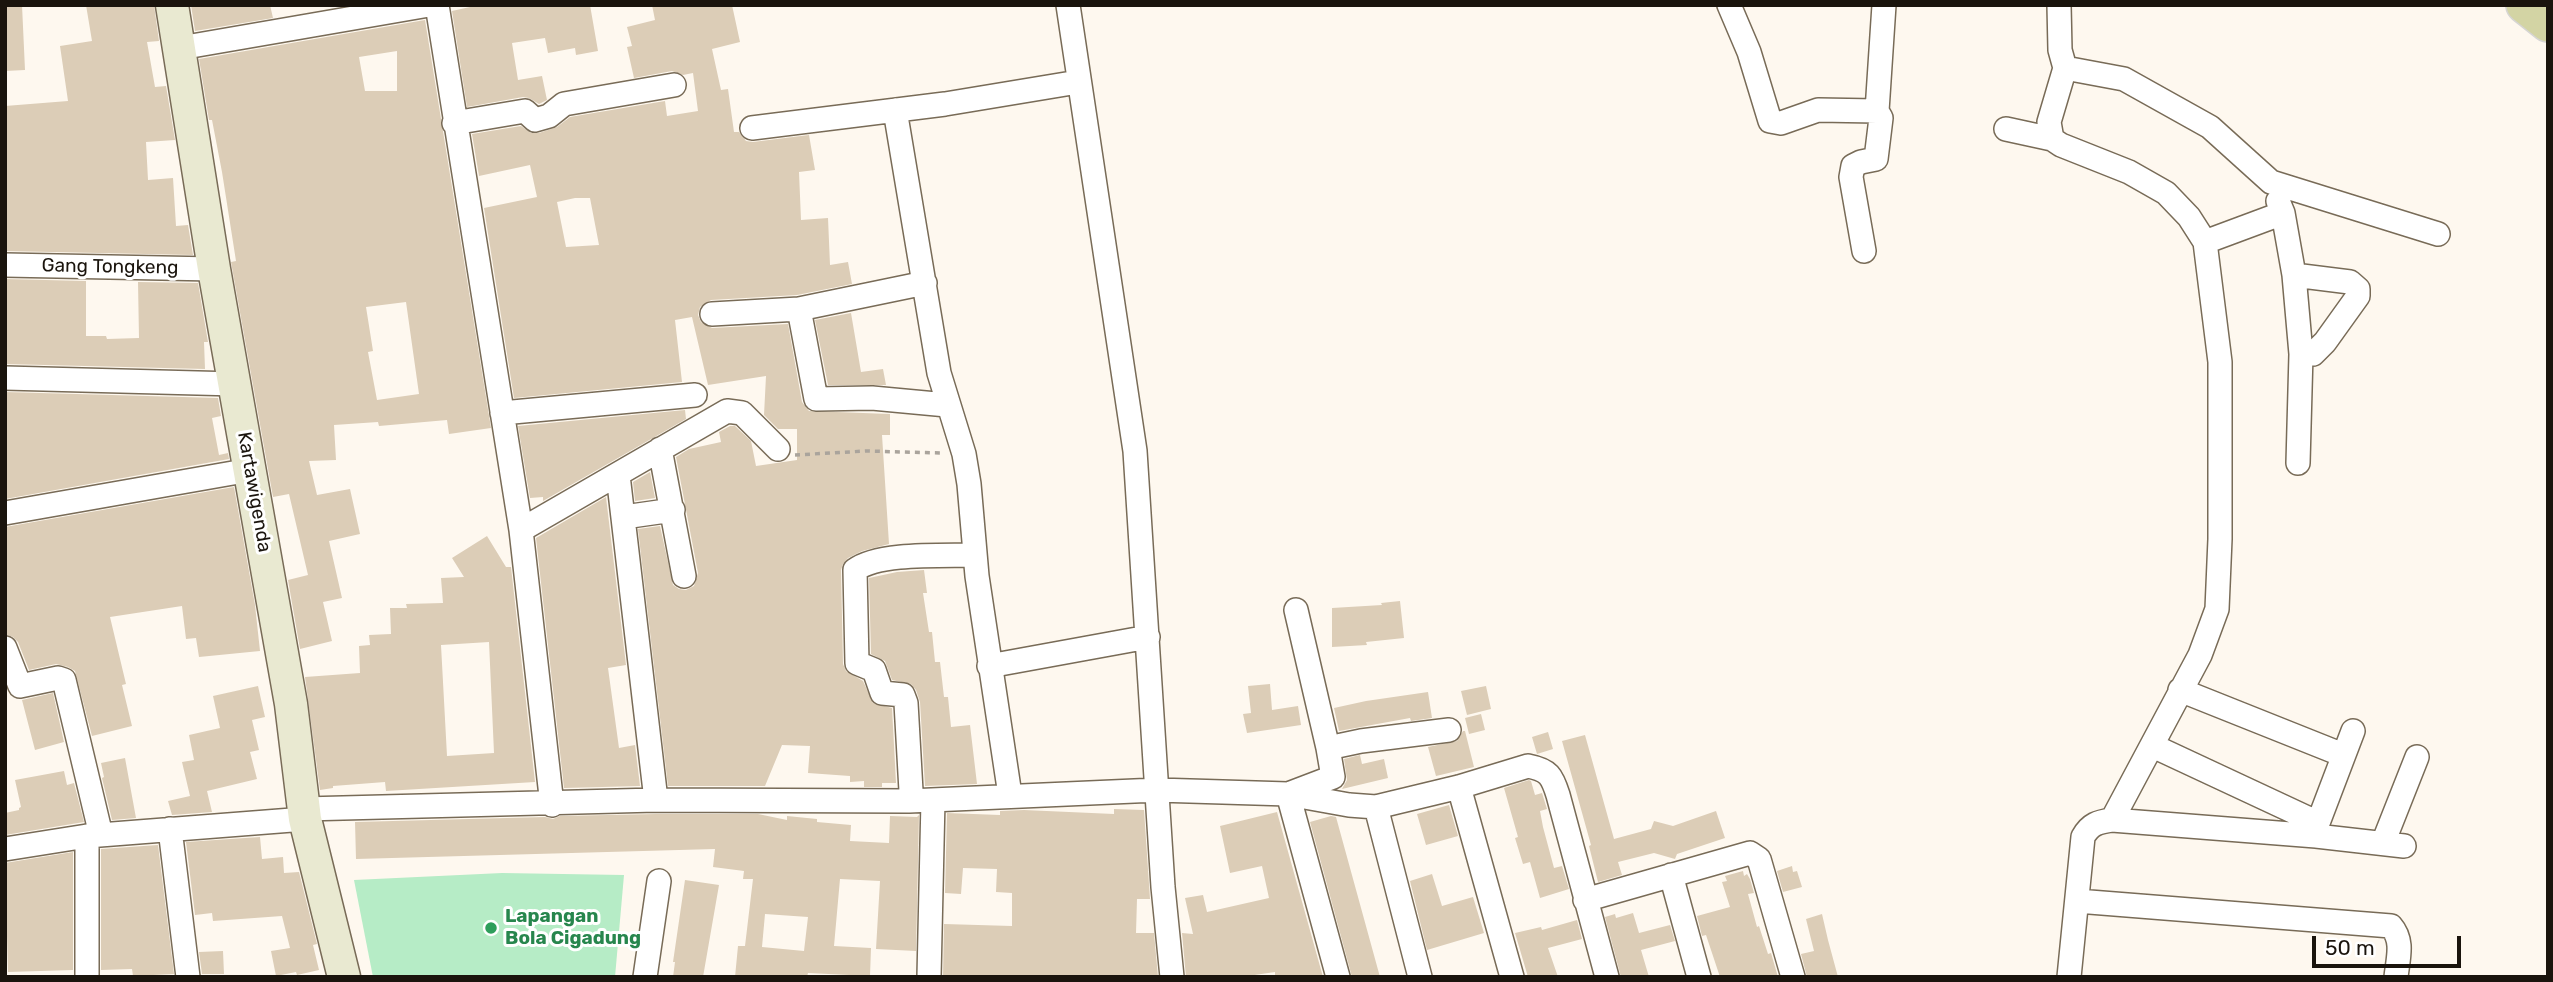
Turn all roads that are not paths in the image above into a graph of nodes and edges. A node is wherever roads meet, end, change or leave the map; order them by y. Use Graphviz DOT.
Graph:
graph roads {
  1 [pos="172,5"];
  2 [pos="429,5"];
  3 [pos="437,5"];
  4 [pos="1068,5"];
  5 [pos="1729,5"];
  6 [pos="1884,5"];
  7 [pos="2059,5"];
  8 [pos="2524,5"];
  9 [pos="2548,24"];
  10 [pos="180,48"];
  11 [pos="2065,68"];
  12 [pos="1078,82"];
  13 [pos="674,85"];
  14 [pos="895,110"];
  15 [pos="1877,111"];
  16 [pos="454,123"];
  17 [pos="752,128"];
  18 [pos="2006,128"];
  19 [pos="2052,139"];
  20 [pos="2271,182"];
  21 [pos="2283,213"];
  22 [pos="2438,234"];
  23 [pos="2205,242"];
  24 [pos="1864,250"];
  25 [pos="5,265"];
  26 [pos="214,269"];
  27 [pos="2294,275"];
  28 [pos="925,284"];
  29 [pos="799,309"];
  30 [pos="712,314"];
  31 [pos="2301,355"];
  32 [pos="5,378"];
  33 [pos="236,384"];
  34 [pos="695,395"];
  35 [pos="947,404"];
  36 [pos="502,412"];
  37 [pos="660,449"];
  38 [pos="778,449"];
  39 [pos="2298,463"];
  40 [pos="250,470"];
  41 [pos="618,475"];
  42 [pos="673,510"];
  43 [pos="5,513"];
  44 [pos="624,517"];
  45 [pos="521,530"];
  46 [pos="975,555"];
  47 [pos="684,576"];
  48 [pos="1296,610"];
  49 [pos="1149,637"];
  50 [pos="5,648"];
  51 [pos="989,666"];
  52 [pos="2180,690"];
  53 [pos="1449,730"];
  54 [pos="2353,731"];
  55 [pos="2153,746"];
  56 [pos="1328,748"];
  57 [pos="2343,755"];
  58 [pos="2417,757"];
  59 [pos="1459,787"];
  60 [pos="1157,790"];
  61 [pos="1288,794"];
  62 [pos="1010,795"];
  63 [pos="656,800"];
  64 [pos="933,800"];
  65 [pos="909,801"];
  66 [pos="552,805"];
  67 [pos="1376,807"];
  68 [pos="304,814"];
  69 [pos="2112,820"];
  70 [pos="170,828"];
  71 [pos="2317,829"];
  72 [pos="94,836"];
  73 [pos="5,849"];
  74 [pos="1671,876"];
  75 [pos="659,881"];
  76 [pos="1585,900"];
  77 [pos="2077,901"];
  78 [pos="87,977"];
  79 [pos="188,977"];
  80 [pos="336,977"];
  81 [pos="344,977"];
  82 [pos="645,977"];
  83 [pos="929,977"];
  84 [pos="1172,977"];
  85 [pos="1338,977"];
  86 [pos="1420,977"];
  87 [pos="1512,977"];
  88 [pos="1607,977"];
  89 [pos="1699,977"];
  90 [pos="1793,977"];
  91 [pos="2069,977"];
  92 [pos="2396,977"];
  1 -- 10 [label="street, Kartawigenda"];
  2 -- 10 [label="street"];
  3 -- 16 [label="street"];
  4 -- 12 [label="street"];
  5 -- 15 [label="street"];
  6 -- 15 [label="street"];
  7 -- 11 [label="street"];
  8 -- 9 [label="main road"];
  10 -- 26 [label="street, Kartawigenda"];
  11 -- 19 [label="street"];
  11 -- 20 [label="street"];
  12 -- 14 [label="street"];
  12 -- 49 [label="street"];
  13 -- 16 [label="street"];
  14 -- 17 [label="street"];
  14 -- 28 [label="street"];
  15 -- 24 [label="street"];
  16 -- 36 [label="street"];
  18 -- 19 [label="street"];
  19 -- 23 [label="street"];
  20 -- 21 [label="street"];
  20 -- 22 [label="street"];
  21 -- 23 [label="street"];
  21 -- 27 [label="street"];
  23 -- 52 [label="street"];
  25 -- 26 [label="street, Gang Tongkeng"];
  26 -- 33 [label="street, Kartawigenda"];
  27 -- 31 [label="street"];
  27 -- 31 [label="street"];
  28 -- 29 [label="street"];
  28 -- 35 [label="street"];
  29 -- 30 [label="street"];
  29 -- 35 [label="street"];
  31 -- 39 [label="street"];
  32 -- 33 [label="street"];
  33 -- 40 [label="street, Kartawigenda"];
  34 -- 36 [label="street"];
  35 -- 46 [label="street"];
  36 -- 45 [label="street"];
  37 -- 38 [label="street"];
  37 -- 41 [label="street"];
  37 -- 42 [label="street"];
  40 -- 43 [label="street"];
  40 -- 68 [label="street, Kartawigenda"];
  41 -- 44 [label="street"];
  41 -- 45 [label="street"];
  42 -- 44 [label="street"];
  42 -- 47 [label="street"];
  44 -- 63 [label="street"];
  45 -- 66 [label="street"];
  46 -- 51 [label="street"];
  46 -- 65 [label="street"];
  48 -- 56 [label="street"];
  49 -- 51 [label="street"];
  49 -- 60 [label="street"];
  50 -- 72 [label="street"];
  51 -- 62 [label="street"];
  52 -- 55 [label="street"];
  52 -- 57 [label="street"];
  53 -- 56 [label="street"];
  54 -- 57 [label="street"];
  55 -- 69 [label="street"];
  55 -- 71 [label="street"];
  56 -- 61 [label="street"];
  57 -- 71 [label="street"];
  58 -- 71 [label="street"];
  59 -- 67 [label="street"];
  59 -- 76 [label="street"];
  59 -- 87 [label="street"];
  60 -- 61 [label="street"];
  60 -- 62 [label="street"];
  60 -- 84 [label="street"];
  61 -- 67 [label="street"];
  61 -- 85 [label="street"];
  62 -- 64 [label="street"];
  63 -- 65 [label="street"];
  63 -- 66 [label="street"];
  64 -- 65 [label="street"];
  64 -- 83 [label="street"];
  66 -- 68 [label="street"];
  67 -- 86 [label="street"];
  68 -- 70 [label="street"];
  68 -- 81 [label="street, Kartawigenda"];
  69 -- 71 [label="street"];
  69 -- 77 [label="street"];
  70 -- 72 [label="street"];
  70 -- 79 [label="street"];
  72 -- 73 [label="street"];
  72 -- 78 [label="street"];
  74 -- 76 [label="street"];
  74 -- 89 [label="street"];
  74 -- 90 [label="street"];
  75 -- 82 [label="street"];
  76 -- 88 [label="street"];
  77 -- 91 [label="street"];
  77 -- 92 [label="street"];
  80 -- 81 [label="street"];
}
